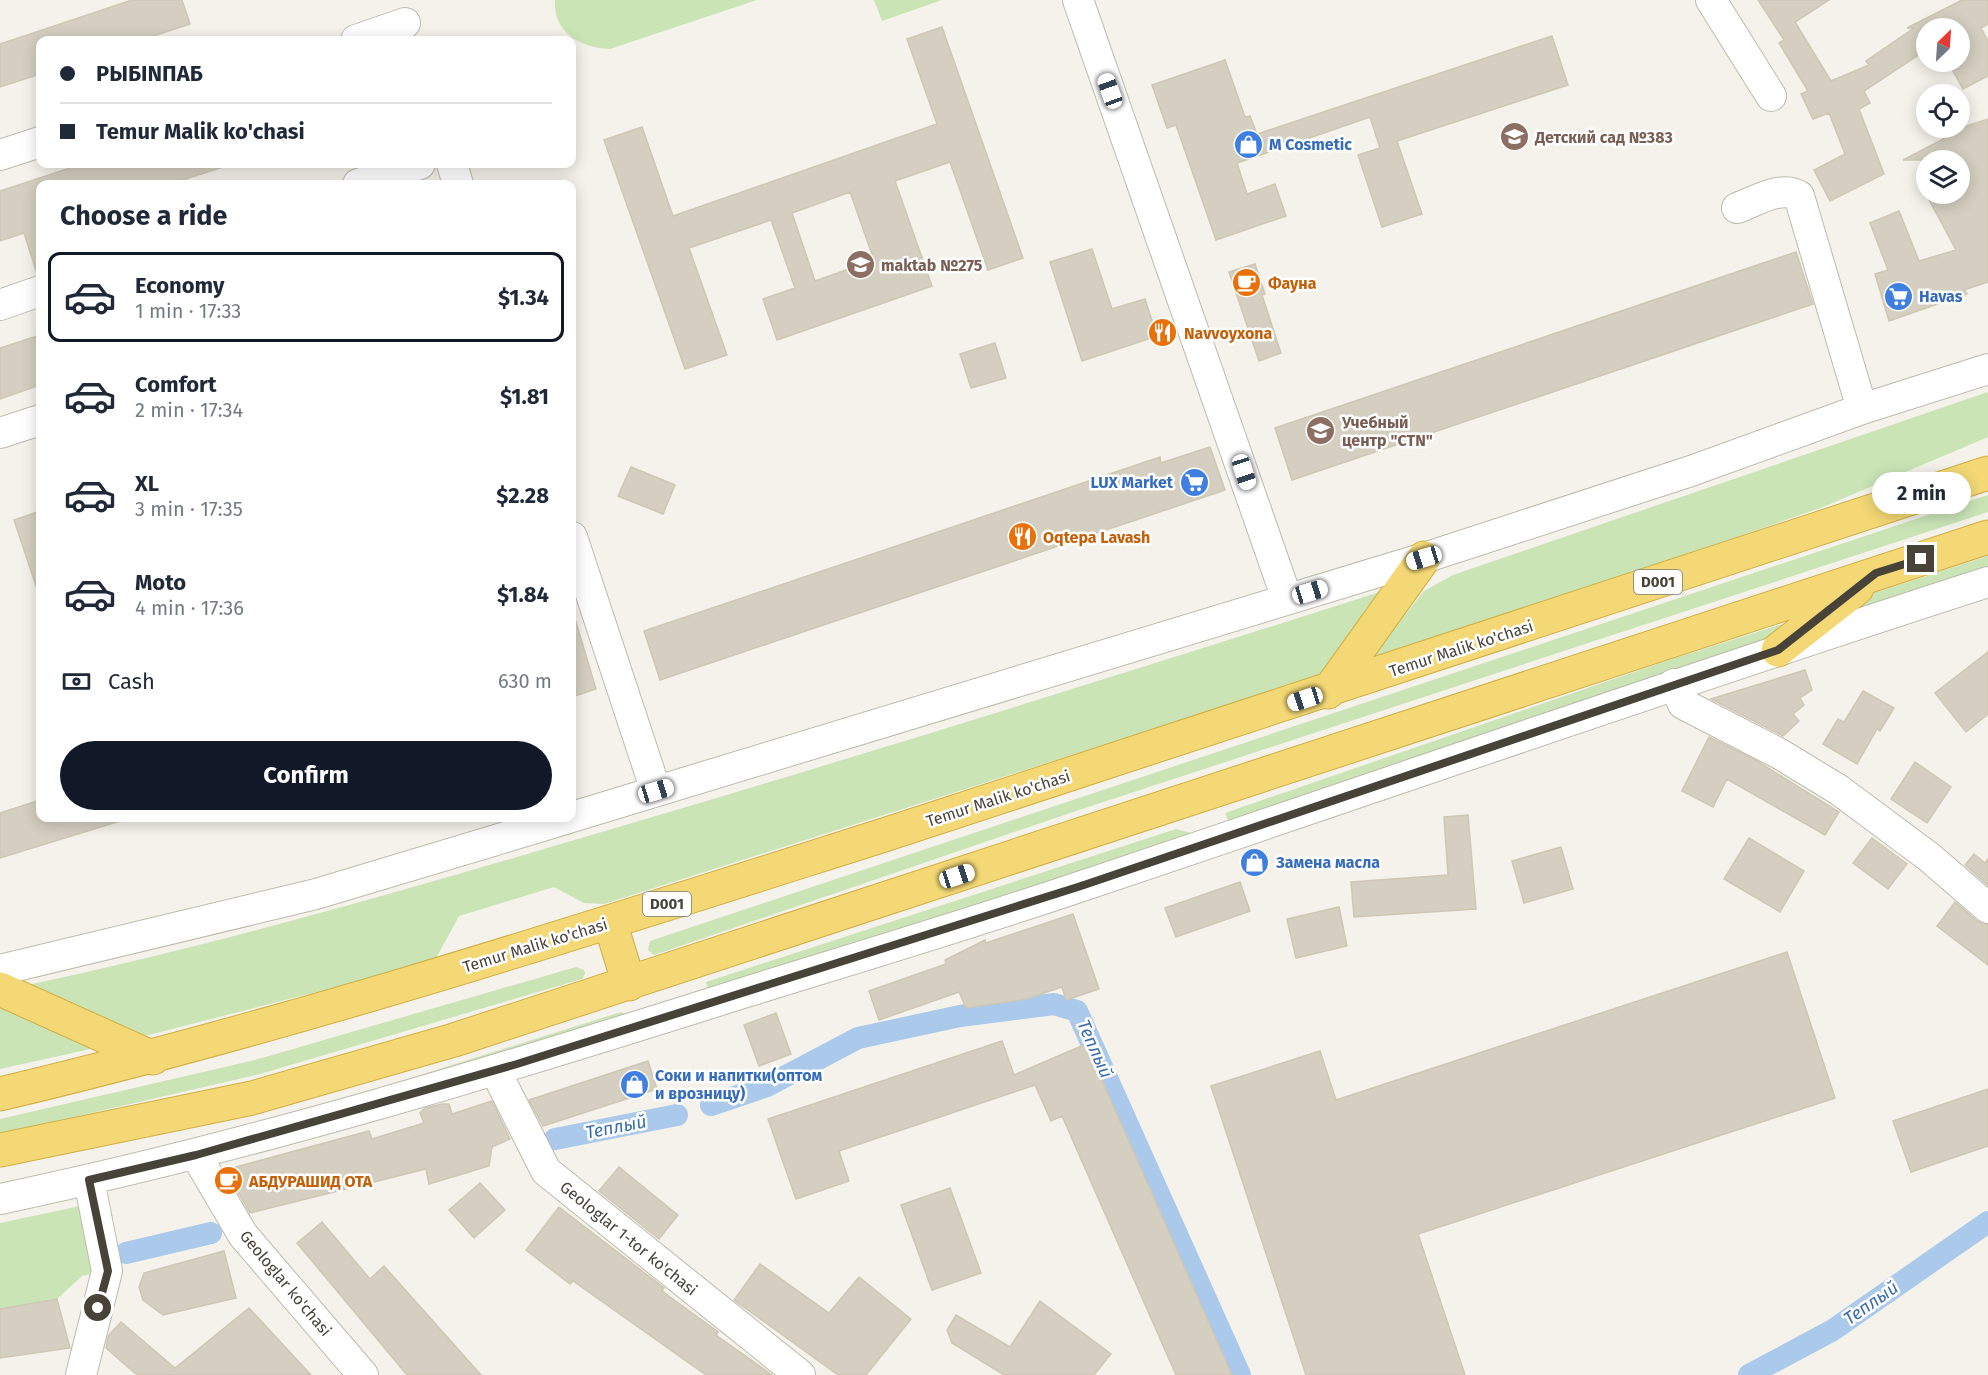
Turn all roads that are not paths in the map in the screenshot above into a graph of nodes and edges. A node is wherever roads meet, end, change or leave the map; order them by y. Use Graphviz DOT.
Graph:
graph roads {
  1 [pos="1078,0"];
  2 [pos="1711,0"];
  3 [pos="404,21"];
  4 [pos="366,36"];
  5 [pos="1771,96"];
  6 [pos="36,143"];
  7 [pos="0,155"];
  8 [pos="408,168"];
  9 [pos="370,180"];
  10 [pos="1737,208"];
  11 [pos="36,292"];
  12 [pos="0,305"];
  13 [pos="1988,369"];
  14 [pos="1862,409"];
  15 [pos="36,421"];
  16 [pos="0,434"];
  17 [pos="1988,473"];
  18 [pos="1988,537"];
  19 [pos="576,549"];
  20 [pos="1424,558"];
  21 [pos="1876,573"];
  22 [pos="1988,582"];
  23 [pos="1287,598"];
  24 [pos="1778,650"];
  25 [pos="1674,684"];
  26 [pos="1328,692"];
  27 [pos="656,791"];
  28 [pos="576,815"];
  29 [pos="554,822"];
  30 [pos="1988,908"];
  31 [pos="610,922"];
  32 [pos="0,970"];
  33 [pos="630,984"];
  34 [pos="0,989"];
  35 [pos="153,1058"];
  36 [pos="495,1070"];
  37 [pos="0,1094"];
  38 [pos="0,1150"];
  39 [pos="196,1155"];
  40 [pos="89,1180"];
  41 [pos="0,1199"];
  42 [pos="81,1375"];
  43 [pos="363,1375"];
  44 [pos="800,1375"];
  1 -- 23 [label="street"];
  2 -- 5 [label="street"];
  3 -- 4 [label="street"];
  6 -- 7 [label="street"];
  8 -- 9 [label="street"];
  10 -- 14 [label="street"];
  11 -- 12 [label="street"];
  13 -- 14 [label="street"];
  14 -- 20 [label="street"];
  15 -- 16 [label="street"];
  17 -- 26 [label="highway, Temur Malik ko'chasi / D001"];
  18 -- 21 [label="highway"];
  19 -- 27 [label="street"];
  20 -- 23 [label="street"];
  20 -- 26 [label="highway"];
  21 -- 24 [label="highway"];
  21 -- 33 [label="highway"];
  22 -- 24 [label="street"];
  23 -- 27 [label="street"];
  24 -- 25 [label="street"];
  25 -- 30 [label="street"];
  25 -- 36 [label="street"];
  26 -- 31 [label="highway, Temur Malik ko'chasi / D001"];
  27 -- 28 [label="street"];
  29 -- 32 [label="street"];
  31 -- 33 [label="highway"];
  31 -- 35 [label="highway, Temur Malik ko'chasi / D001"];
  33 -- 38 [label="highway"];
  34 -- 35 [label="highway"];
  35 -- 37 [label="highway, Temur Malik ko'chasi / D001"];
  36 -- 39 [label="street"];
  36 -- 44 [label="street, Geologlar 1-tor ko'chasi"];
  39 -- 40 [label="street"];
  39 -- 43 [label="street, Geologlar ko'chasi"];
  40 -- 41 [label="street"];
  40 -- 42 [label="street"];
}
